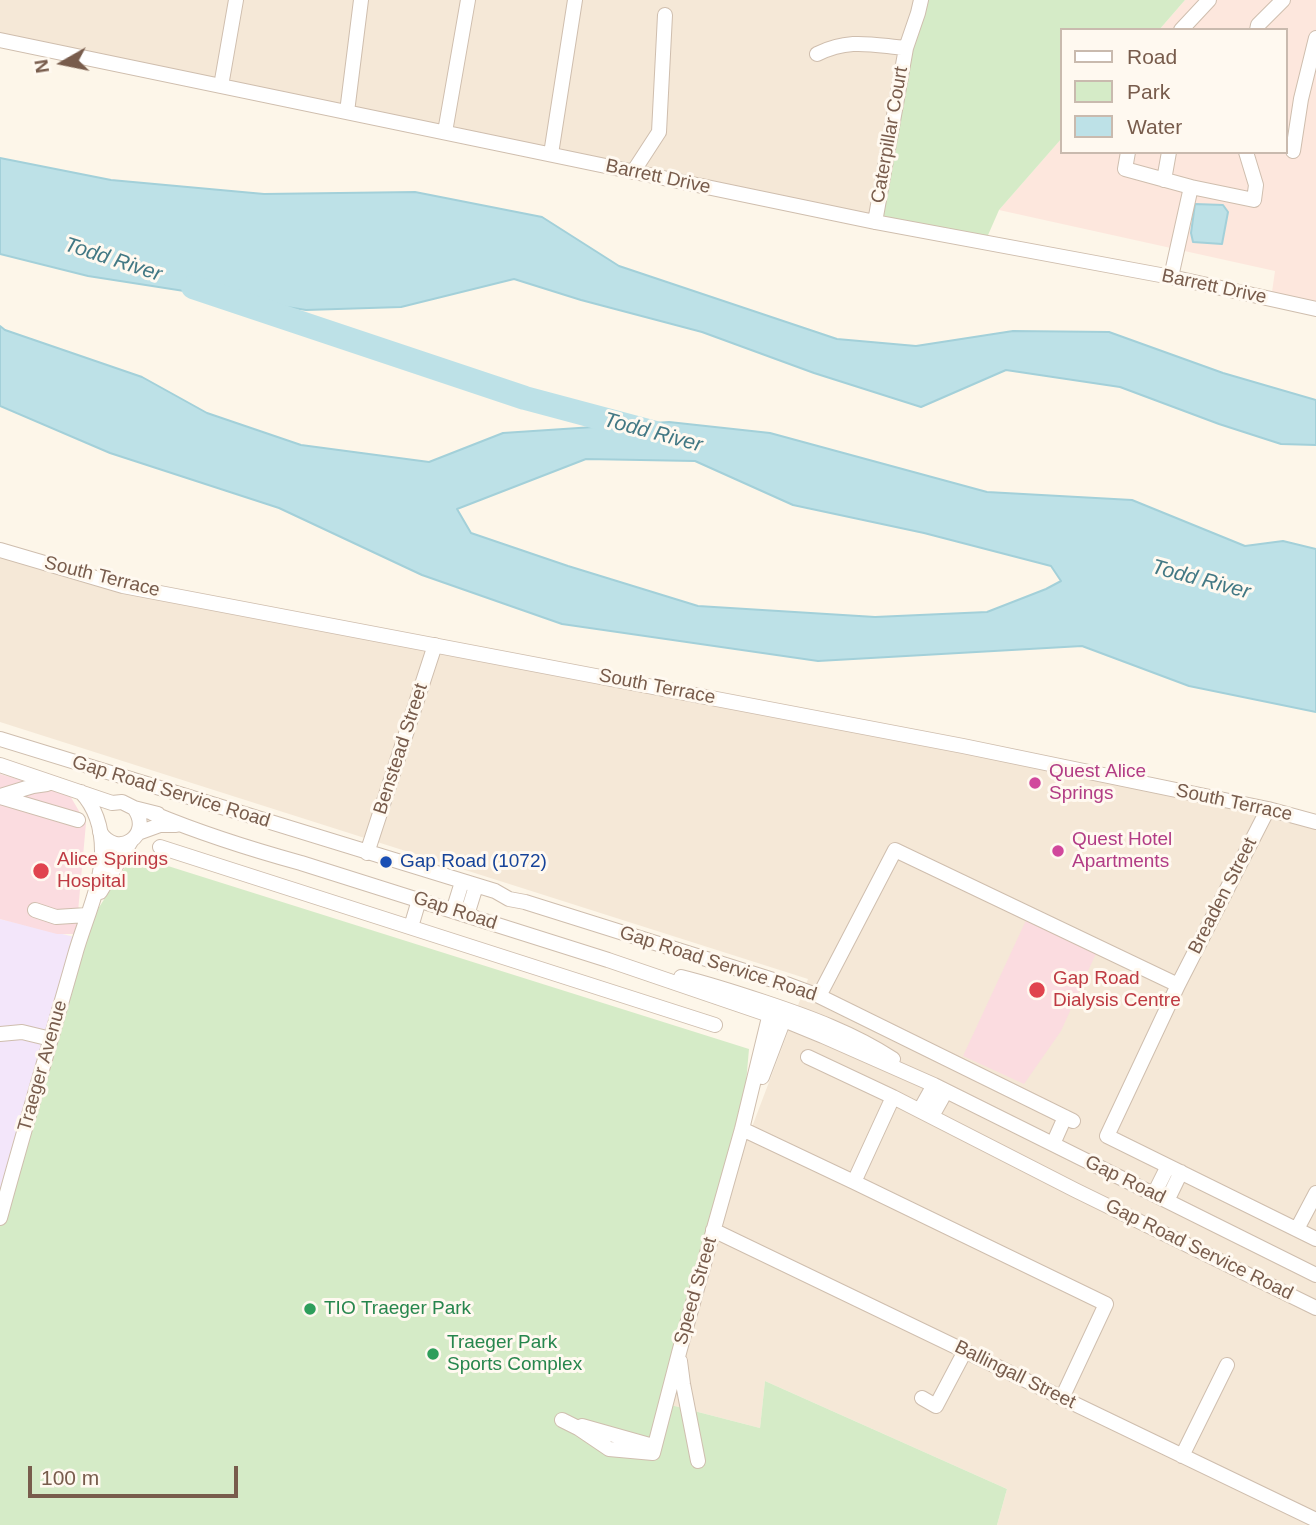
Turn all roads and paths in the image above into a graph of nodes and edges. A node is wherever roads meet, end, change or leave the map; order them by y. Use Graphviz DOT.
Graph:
graph roads {
  1 [pos="236,0"];
  2 [pos="361,0"];
  3 [pos="468,0"];
  4 [pos="575,0"];
  5 [pos="1209,0"];
  6 [pos="1283,0"];
  7 [pos="919,6"];
  8 [pos="665,15"];
  9 [pos="1183,28"];
  10 [pos="1257,28"];
  11 [pos="1316,38"];
  12 [pos="0,40"];
  13 [pos="906,48"];
  14 [pos="817,54"];
  15 [pos="221,86"];
  16 [pos="1288,96"];
  17 [pos="1301,99"];
  18 [pos="347,112"];
  19 [pos="444,132"];
  20 [pos="1293,151"];
  21 [pos="551,154"];
  22 [pos="1128,154"];
  23 [pos="1169,154"];
  24 [pos="1247,154"];
  25 [pos="634,172"];
  26 [pos="1164,180"];
  27 [pos="1191,187"];
  28 [pos="875,222"];
  29 [pos="1171,277"];
  30 [pos="1316,309"];
  31 [pos="0,550"];
  32 [pos="435,645"];
  33 [pos="0,739"];
  34 [pos="0,765"];
  35 [pos="56,784"];
  36 [pos="81,792"];
  37 [pos="0,796"];
  38 [pos="112,803"];
  39 [pos="134,808"];
  40 [pos="1268,809"];
  41 [pos="152,813"];
  42 [pos="78,820"];
  43 [pos="1316,822"];
  44 [pos="181,825"];
  45 [pos="99,827"];
  46 [pos="135,837"];
  47 [pos="160,847"];
  48 [pos="367,853"];
  49 [pos="301,863"];
  50 [pos="469,884"];
  51 [pos="419,900"];
  52 [pos="35,910"];
  53 [pos="460,913"];
  54 [pos="87,915"];
  55 [pos="411,927"];
  56 [pos="1178,985"];
  57 [pos="819,996"];
  58 [pos="771,1010"];
  59 [pos="786,1015"];
  60 [pos="715,1025"];
  61 [pos="0,1034"];
  62 [pos="51,1039"];
  63 [pos="808,1057"];
  64 [pos="940,1088"];
  65 [pos="893,1097"];
  66 [pos="926,1113"];
  67 [pos="742,1129"];
  68 [pos="1053,1144"];
  69 [pos="1174,1169"];
  70 [pos="854,1182"];
  71 [pos="5,1184"];
  72 [pos="1316,1193"];
  73 [pos="1161,1198"];
  74 [pos="0,1218"];
  75 [pos="1297,1229"];
  76 [pos="713,1230"];
  77 [pos="1316,1238"];
  78 [pos="1316,1275"];
  79 [pos="1316,1308"];
  80 [pos="680,1349"];
  81 [pos="965,1351"];
  82 [pos="1227,1365"];
  83 [pos="922,1398"];
  84 [pos="1062,1398"];
  85 [pos="654,1450"];
  86 [pos="1182,1456"];
  87 [pos="698,1461"];
  88 [pos="1316,1520"];
  1 -- 15 [label="street"];
  2 -- 18 [label="street"];
  3 -- 19 [label="street"];
  4 -- 21 [label="street"];
  5 -- 9 [label="street"];
  6 -- 10 [label="street"];
  7 -- 13 [label="street, Caterpillar Court"];
  8 -- 25 [label="street"];
  11 -- 17 [label="street"];
  12 -- 15 [label="street, Barrett Drive"];
  13 -- 14 [label="street, Caterpillar Court"];
  13 -- 28 [label="street, Caterpillar Court"];
  15 -- 18 [label="street, Barrett Drive"];
  16 -- 17 [label="street"];
  17 -- 20 [label="street"];
  18 -- 19 [label="street, Barrett Drive"];
  19 -- 21 [label="street, Barrett Drive"];
  21 -- 25 [label="street, Barrett Drive"];
  22 -- 26 [label="street"];
  23 -- 26 [label="street"];
  24 -- 27 [label="street"];
  25 -- 28 [label="street, Barrett Drive"];
  26 -- 27 [label="street"];
  27 -- 29 [label="street"];
  28 -- 29 [label="street, Barrett Drive"];
  29 -- 30 [label="street, Barrett Drive"];
  31 -- 32 [label="street, South Terrace"];
  32 -- 40 [label="street, South Terrace"];
  32 -- 48 [label="street, Benstead Street"];
  33 -- 48 [label="street, Gap Road Service Road"];
  34 -- 35 [label="street, Gap Road"];
  35 -- 36 [label="street, Gap Road"];
  35 -- 37 [label="street, Gap Road Service Road"];
  36 -- 38 [label="street, Gap Road"];
  36 -- 45 [label="street, Traeger Avenue"];
  37 -- 42 [label="street, Gap Road Service Road"];
  38 -- 39 [label="street, Gap Road"];
  38 -- 45 [label="street"];
  39 -- 41 [label="street, Gap Road"];
  39 -- 46 [label="street"];
  40 -- 43 [label="street, South Terrace"];
  40 -- 56 [label="street, Breaden Street"];
  41 -- 44 [label="street, Gap Road"];
  41 -- 49 [label="street, Gap Road"];
  44 -- 46 [label="street"];
  44 -- 49 [label="street, Gap Road"];
  45 -- 46 [label="street"];
  45 -- 54 [label="street, Traeger Avenue"];
  46 -- 54 [label="street, Traeger Avenue"];
  47 -- 55 [label="street"];
  48 -- 50 [label="street, Gap Road Service Road"];
  49 -- 51 [label="street, Gap Road"];
  50 -- 53 [label="street"];
  50 -- 57 [label="street, Gap Road Service Road"];
  51 -- 53 [label="street, Gap Road"];
  51 -- 55 [label="street"];
  52 -- 54 [label="street"];
  53 -- 58 [label="street, Gap Road"];
  54 -- 62 [label="street, Traeger Avenue"];
  55 -- 60 [label="street"];
  56 -- 57 [label="street"];
  56 -- 69 [label="street, Breaden Street"];
  57 -- 68 [label="street, Gap Road Service Road"];
  58 -- 59 [label="street, Gap Road"];
  58 -- 67 [label="street, Speed Street"];
  59 -- 64 [label="street, Gap Road"];
  59 -- 67 [label="street, Speed Street"];
  61 -- 62 [label="street"];
  62 -- 71 [label="street, Traeger Avenue"];
  63 -- 65 [label="street, Gap Road Service Road"];
  64 -- 66 [label="street"];
  64 -- 68 [label="street, Gap Road"];
  65 -- 66 [label="street, Gap Road Service Road"];
  65 -- 70 [label="street"];
  66 -- 79 [label="street, Gap Road Service Road"];
  67 -- 70 [label="street"];
  67 -- 76 [label="street, Speed Street"];
  68 -- 73 [label="street, Gap Road"];
  69 -- 73 [label="street, Gap Road Service Road"];
  69 -- 75 [label="street"];
  70 -- 84 [label="street"];
  71 -- 74 [label="street, Traeger Avenue"];
  72 -- 75 [label="street"];
  73 -- 78 [label="street, Gap Road"];
  75 -- 77 [label="street"];
  76 -- 80 [label="street, Speed Street"];
  76 -- 81 [label="street, Ballingall Street"];
  80 -- 85 [label="street, Speed Street"];
  80 -- 87 [label="street"];
  81 -- 83 [label="street"];
  81 -- 84 [label="street, Ballingall Street"];
  82 -- 86 [label="street"];
  84 -- 86 [label="street, Ballingall Street"];
  85 -- 85 [label="street"];
  86 -- 88 [label="street, Ballingall Street"];
}
